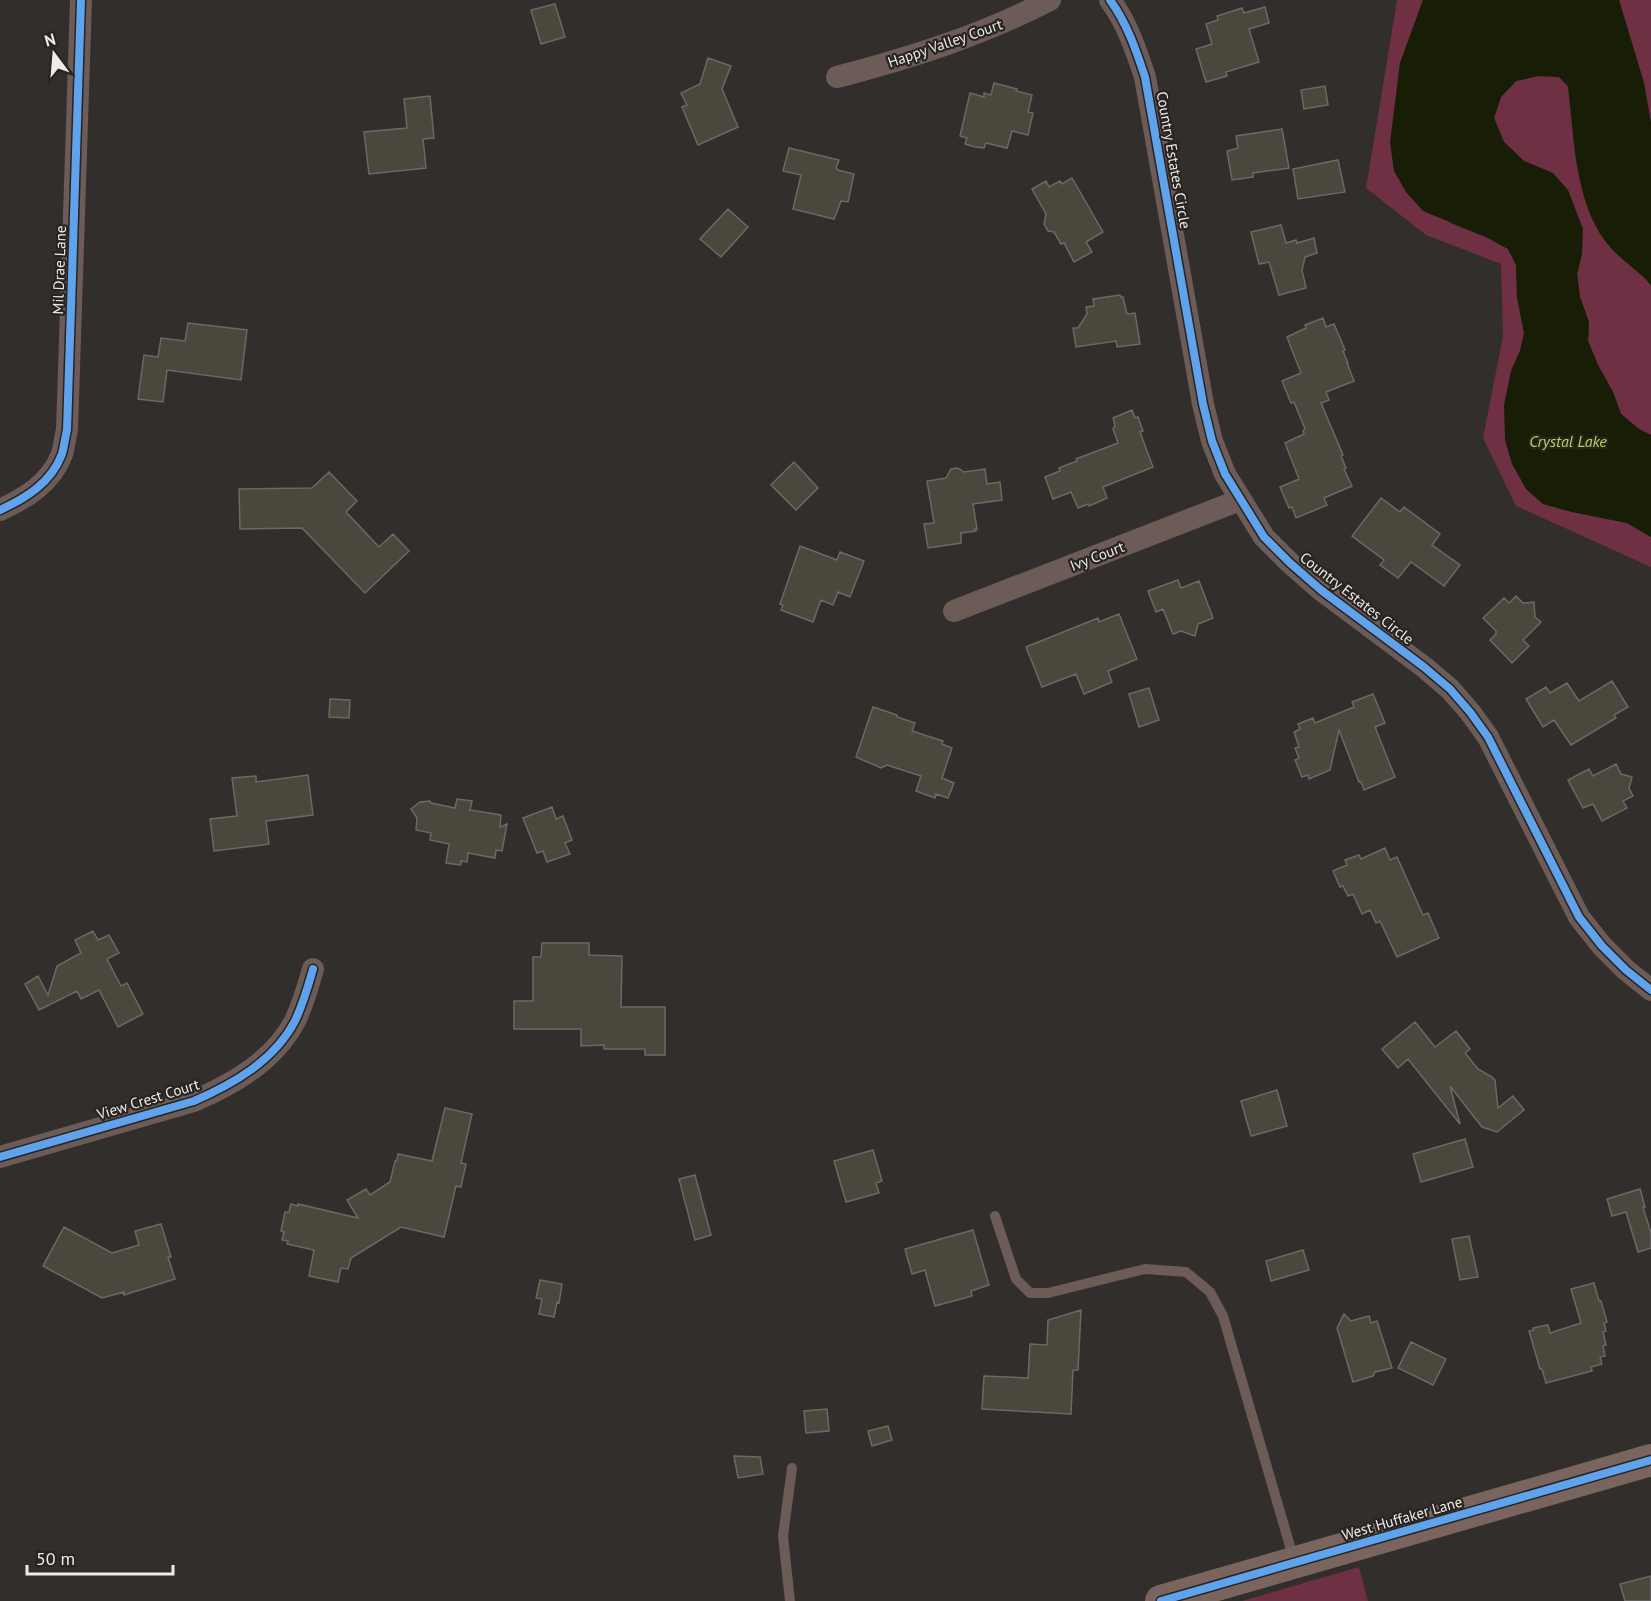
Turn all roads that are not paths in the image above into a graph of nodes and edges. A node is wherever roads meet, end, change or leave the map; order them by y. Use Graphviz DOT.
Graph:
graph roads {
  1 [pos="81,0"];
  2 [pos="1050,0"];
  3 [pos="1110,0"];
  4 [pos="837,77"];
  5 [pos="1240,500"];
  6 [pos="0,510"];
  7 [pos="954,611"];
  8 [pos="313,969"];
  9 [pos="1651,990"];
  10 [pos="0,1157"];
  11 [pos="995,1216"];
  12 [pos="1651,1460"];
  13 [pos="792,1468"];
  14 [pos="1295,1563"];
  15 [pos="790,1601"];
  16 [pos="1161,1601"];
  1 -- 6 [label="street, Mil Drae Lane"];
  2 -- 4 [label="street, Happy Valley Court"];
  3 -- 5 [label="street, Country Estates Circle"];
  5 -- 7 [label="street, Ivy Court"];
  5 -- 9 [label="street, Country Estates Circle"];
  8 -- 10 [label="street, View Crest Court"];
  11 -- 14 [label="lane"];
  12 -- 14 [label="street, West Huffaker Lane"];
  13 -- 15 [label="lane"];
  14 -- 16 [label="street, West Huffaker Lane"];
}
